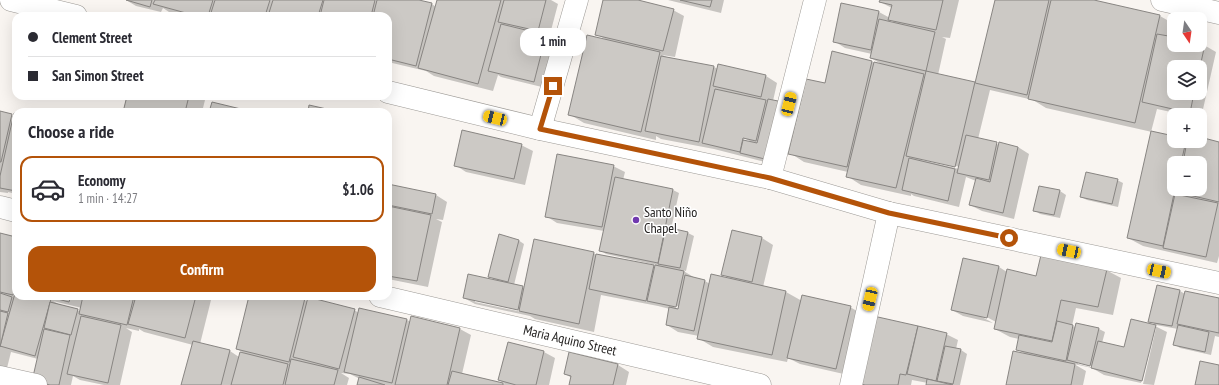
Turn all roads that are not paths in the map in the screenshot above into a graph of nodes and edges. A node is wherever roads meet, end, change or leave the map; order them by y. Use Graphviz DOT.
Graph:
graph roads {
  1 [pos="577,0"];
  2 [pos="815,0"];
  3 [pos="1162,0"];
  4 [pos="15,1"];
  5 [pos="60,12"];
  6 [pos="1219,13"];
  7 [pos="392,93"];
  8 [pos="540,129"];
  9 [pos="770,178"];
  10 [pos="0,207"];
  11 [pos="12,210"];
  12 [pos="889,213"];
  13 [pos="1219,284"];
  14 [pos="392,299"];
  15 [pos="0,377"];
  16 [pos="36,385"];
  17 [pos="760,385"];
  18 [pos="851,385"];
  1 -- 8 [label="street"];
  2 -- 9 [label="street"];
  3 -- 6 [label="street"];
  4 -- 5 [label="street"];
  7 -- 8 [label="street"];
  8 -- 9 [label="street"];
  9 -- 12 [label="street"];
  10 -- 11 [label="street"];
  12 -- 13 [label="street"];
  12 -- 18 [label="street"];
  14 -- 17 [label="street, Maria Aquino Street"];
  15 -- 16 [label="street"];
}
